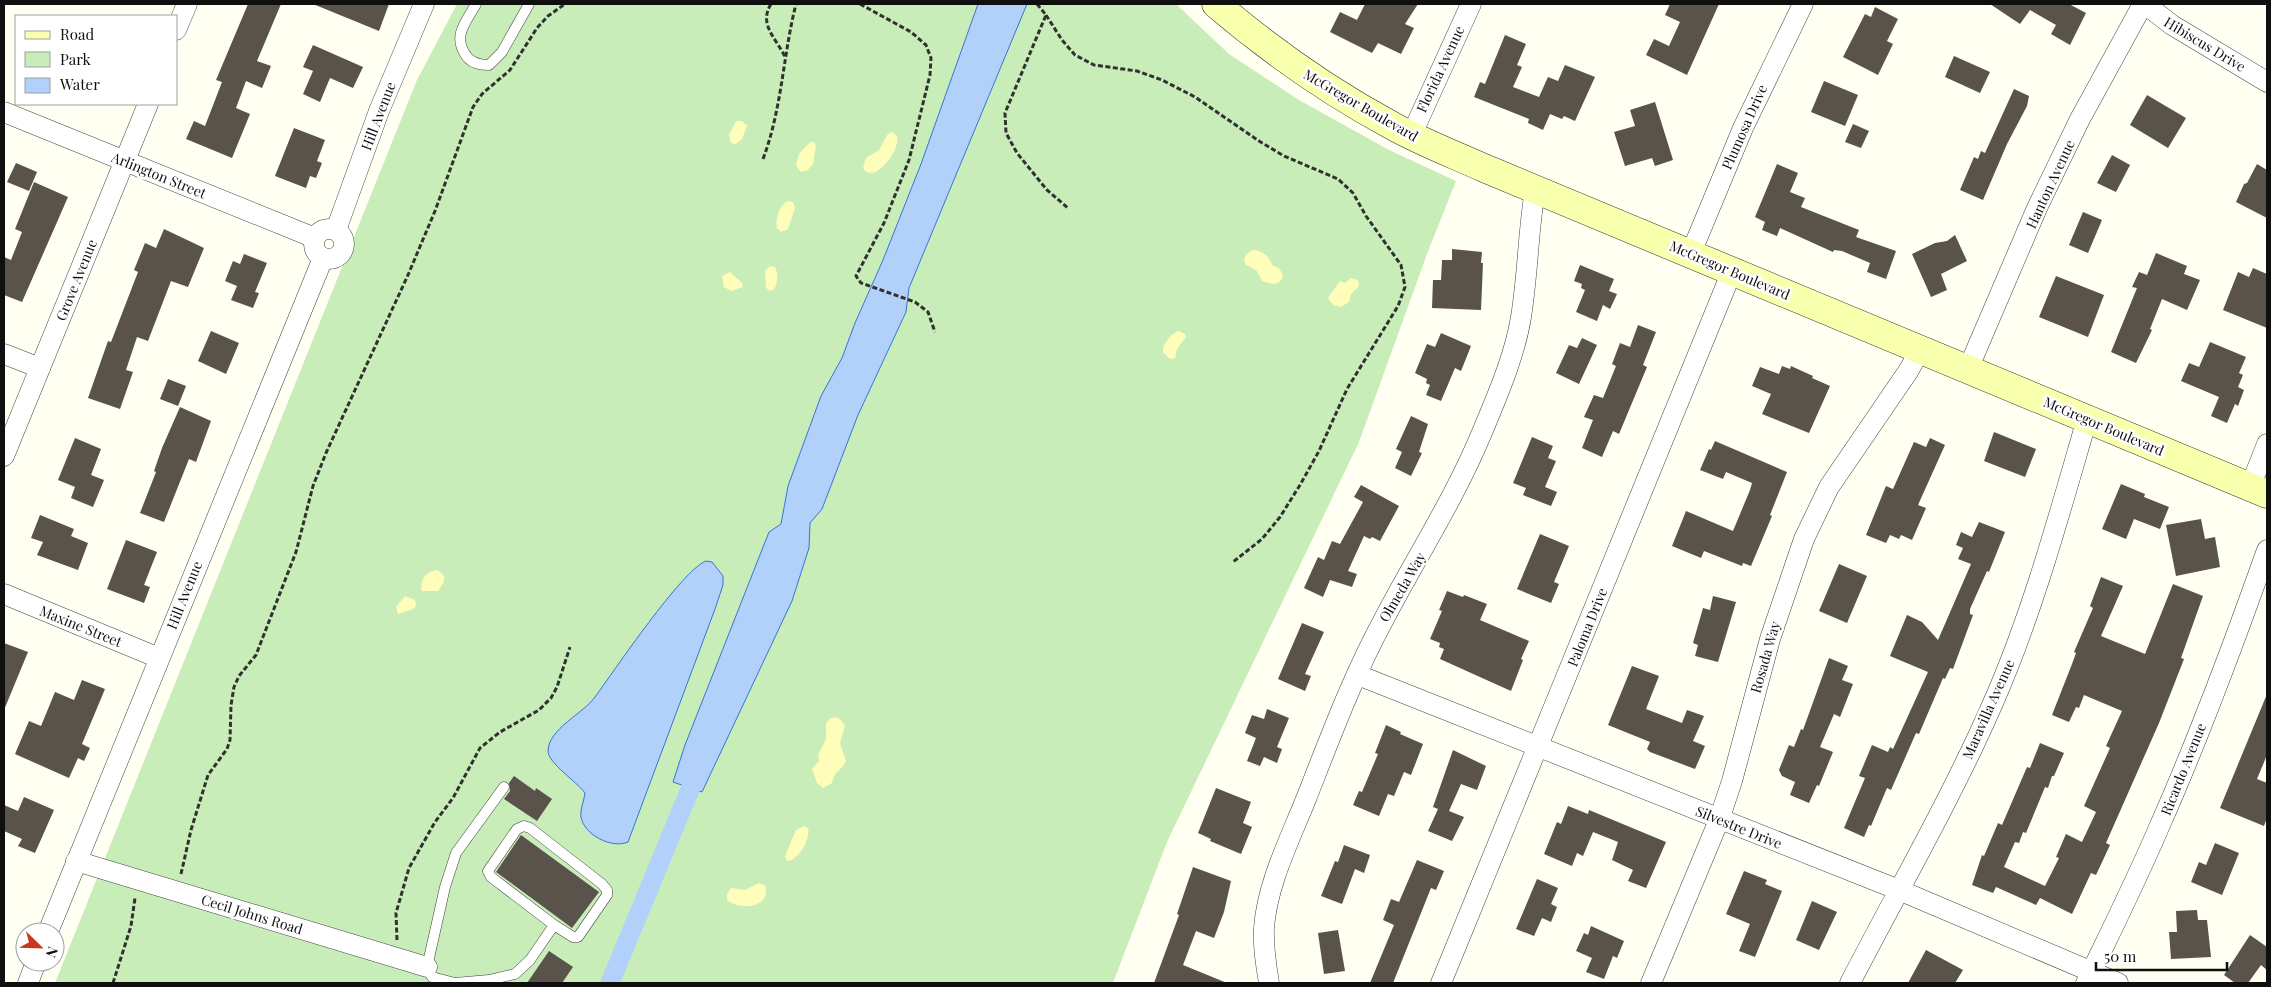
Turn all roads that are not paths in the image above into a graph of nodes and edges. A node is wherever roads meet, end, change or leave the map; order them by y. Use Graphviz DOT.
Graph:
graph roads {
  1 [pos="187,4"];
  2 [pos="424,4"];
  3 [pos="476,4"];
  4 [pos="529,4"];
  5 [pos="1216,4"];
  6 [pos="1471,4"];
  7 [pos="1803,4"];
  8 [pos="2144,4"];
  9 [pos="178,25"];
  10 [pos="2267,82"];
  11 [pos="148,105"];
  12 [pos="4,112"];
  13 [pos="1411,136"];
  14 [pos="125,161"];
  15 [pos="1535,190"];
  16 [pos="336,230"];
  17 [pos="315,238"];
  18 [pos="1691,253"];
  19 [pos="323,258"];
  20 [pos="1732,271"];
  21 [pos="1920,350"];
  22 [pos="4,354"];
  23 [pos="40,368"];
  24 [pos="1968,369"];
  25 [pos="2087,420"];
  26 [pos="2267,444"];
  27 [pos="4,456"];
  28 [pos="2258,491"];
  29 [pos="2267,550"];
  30 [pos="4,594"];
  31 [pos="158,658"];
  32 [pos="1358,675"];
  33 [pos="1538,747"];
  34 [pos="504,787"];
  35 [pos="1718,820"];
  36 [pos="76,862"];
  37 [pos="1899,890"];
  38 [pos="52,922"];
  39 [pos="554,925"];
  40 [pos="427,967"];
  41 [pos="2089,978"];
  42 [pos="1269,983"];
  43 [pos="1442,983"];
  44 [pos="1651,983"];
  45 [pos="1850,983"];
  46 [pos="2118,983"];
  1 -- 9 [label="street"];
  2 -- 16 [label="street, Hill Avenue"];
  3 -- 4 [label="lane"];
  5 -- 13 [label="main road, McGregor Boulevard"];
  6 -- 13 [label="street, Florida Avenue"];
  7 -- 18 [label="street, Plumosa Drive"];
  8 -- 10 [label="street, Hibiscus Drive"];
  8 -- 24 [label="street, Hanton Avenue"];
  11 -- 14 [label="street, Grove Avenue"];
  12 -- 14 [label="street, Arlington Street"];
  13 -- 15 [label="main road, McGregor Boulevard"];
  14 -- 17 [label="street, Arlington Street"];
  14 -- 23 [label="street, Grove Avenue"];
  15 -- 18 [label="main road, McGregor Boulevard"];
  15 -- 32 [label="street, Olmeda Way"];
  16 -- 17 [label="street"];
  16 -- 19 [label="street"];
  17 -- 19 [label="street"];
  18 -- 20 [label="main road, McGregor Boulevard"];
  19 -- 31 [label="street, Hill Avenue"];
  20 -- 21 [label="main road, McGregor Boulevard"];
  20 -- 33 [label="street, Paloma Drive"];
  21 -- 24 [label="main road, McGregor Boulevard"];
  21 -- 35 [label="street, Rosada Way"];
  22 -- 23 [label="street"];
  23 -- 27 [label="street, Grove Avenue"];
  24 -- 25 [label="main road, McGregor Boulevard"];
  25 -- 28 [label="main road, McGregor Boulevard"];
  25 -- 37 [label="street, Maravilla Avenue"];
  26 -- 28 [label="street"];
  29 -- 41 [label="street, Ricardo Avenue"];
  30 -- 31 [label="street, Maxine Street"];
  31 -- 36 [label="street, Hill Avenue"];
  32 -- 33 [label="street, Silvestre Drive"];
  32 -- 42 [label="street, Olmeda Way"];
  33 -- 35 [label="street, Silvestre Drive"];
  33 -- 43 [label="street, Paloma Drive"];
  34 -- 40 [label="lane"];
  35 -- 37 [label="street, Silvestre Drive"];
  35 -- 44 [label="street, Rosada Way"];
  36 -- 38 [label="street, Hill Avenue"];
  36 -- 40 [label="street, Cecil Johns Road"];
  37 -- 41 [label="street, Silvestre Drive"];
  37 -- 45 [label="street, Maravilla Avenue"];
  39 -- 39 [label="lane"];
  39 -- 40 [label="lane"];
  41 -- 46 [label="street, Silvestre Drive"];
}
